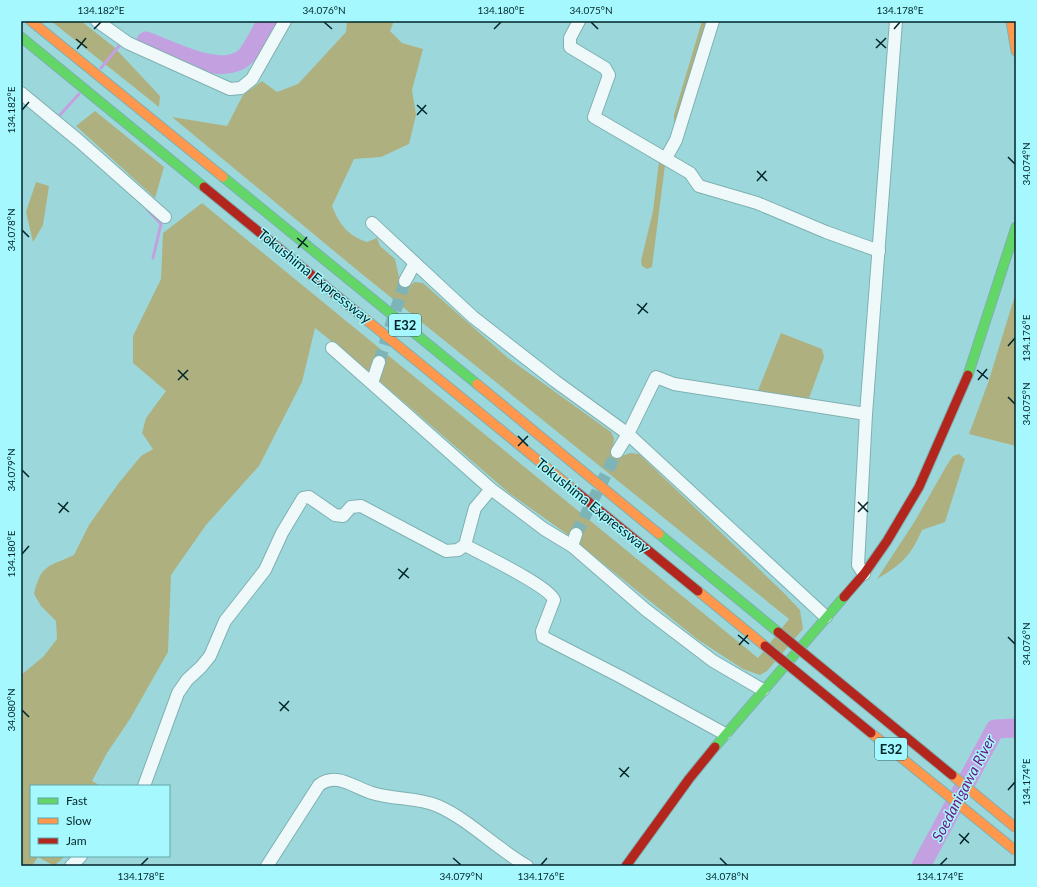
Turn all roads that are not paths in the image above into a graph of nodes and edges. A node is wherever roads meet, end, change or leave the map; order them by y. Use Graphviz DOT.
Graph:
graph roads {
  1 [pos="31,21"];
  2 [pos="97,21"];
  3 [pos="284,21"];
  4 [pos="579,21"];
  5 [pos="713,21"];
  6 [pos="896,21"];
  7 [pos="1011,21"];
  8 [pos="21,37"];
  9 [pos="1016,51"];
  10 [pos="21,93"];
  11 [pos="666,158"];
  12 [pos="165,217"];
  13 [pos="372,223"];
  14 [pos="1016,227"];
  15 [pos="879,251"];
  16 [pos="415,263"];
  17 [pos="405,281"];
  18 [pos="332,348"];
  19 [pos="379,362"];
  20 [pos="372,383"];
  21 [pos="866,414"];
  22 [pos="628,434"];
  23 [pos="617,452"];
  24 [pos="491,489"];
  25 [pos="576,534"];
  26 [pos="465,545"];
  27 [pos="572,546"];
  28 [pos="864,574"];
  29 [pos="826,617"];
  30 [pos="763,690"];
  31 [pos="725,734"];
  32 [pos="144,785"];
  33 [pos="1016,828"];
  34 [pos="1016,851"];
  35 [pos="80,857"];
  36 [pos="631,862"];
  37 [pos="71,866"];
  38 [pos="267,866"];
  39 [pos="527,866"];
  1 -- 33 [label="main road, Tokushima Expressway / E32, bridge"];
  2 -- 3 [label="street"];
  4 -- 11 [label="street"];
  5 -- 11 [label="street"];
  6 -- 15 [label="street"];
  7 -- 9 [label="main road"];
  8 -- 34 [label="main road, Tokushima Expressway / E32, bridge"];
  10 -- 12 [label="street"];
  11 -- 15 [label="street"];
  13 -- 16 [label="street"];
  14 -- 28 [label="main road"];
  15 -- 21 [label="street"];
  16 -- 17 [label="street"];
  16 -- 22 [label="street"];
  18 -- 20 [label="street"];
  19 -- 20 [label="street"];
  20 -- 24 [label="street"];
  21 -- 22 [label="street"];
  21 -- 28 [label="street"];
  22 -- 23 [label="street"];
  22 -- 29 [label="street"];
  24 -- 26 [label="street"];
  24 -- 27 [label="street"];
  25 -- 27 [label="street"];
  26 -- 31 [label="street"];
  26 -- 32 [label="street"];
  27 -- 30 [label="street"];
  28 -- 29 [label="main road"];
  29 -- 30 [label="main road"];
  30 -- 31 [label="main road"];
  31 -- 36 [label="main road"];
  35 -- 37 [label="street"];
  38 -- 39 [label="street"];
}
